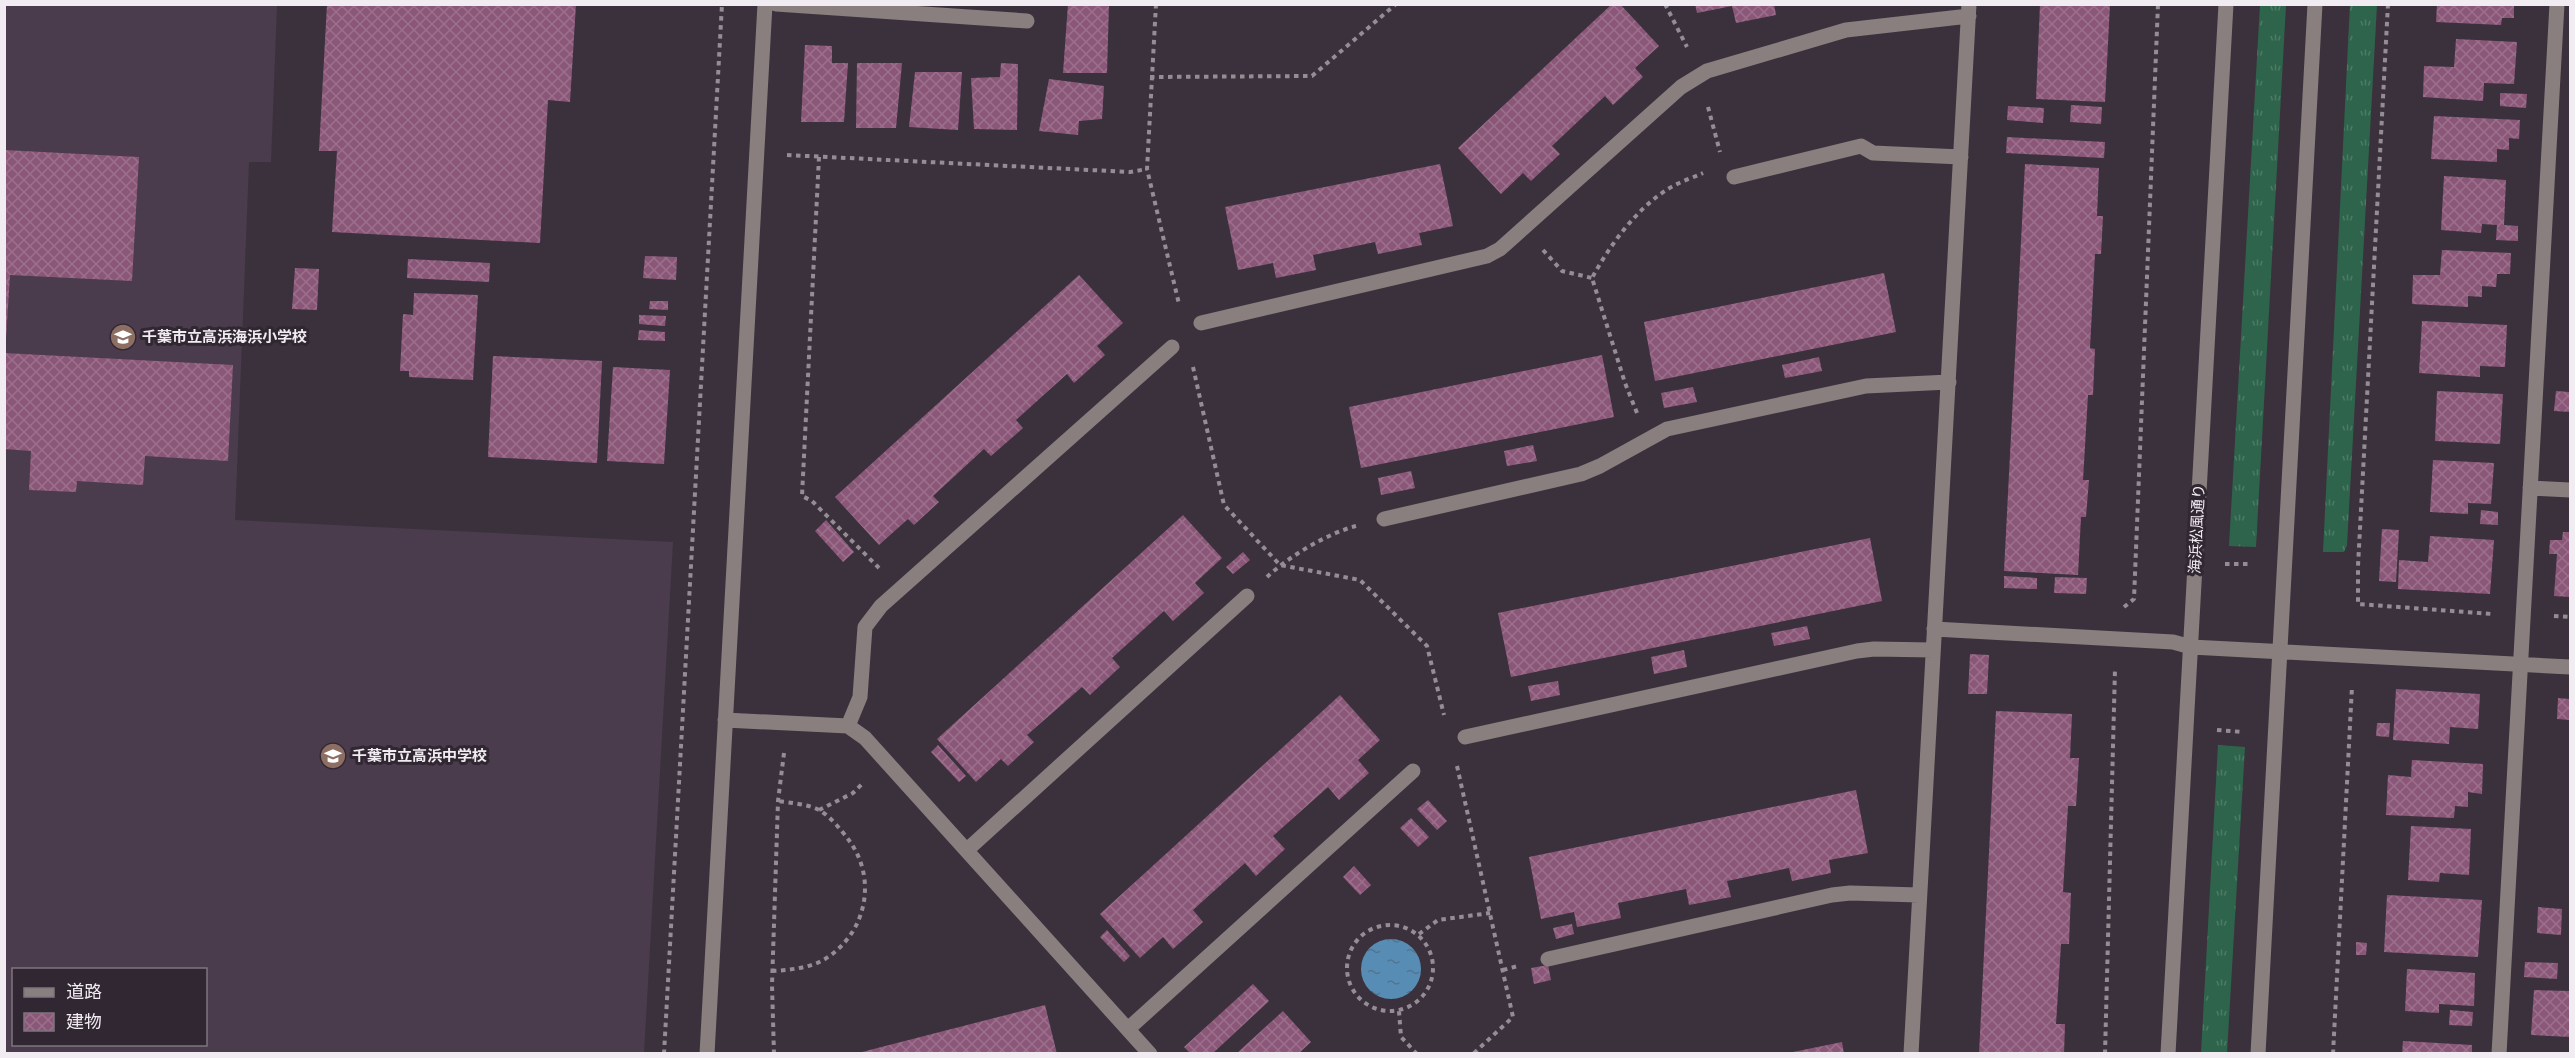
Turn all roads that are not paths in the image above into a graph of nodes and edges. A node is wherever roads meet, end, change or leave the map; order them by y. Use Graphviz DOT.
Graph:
graph roads {
  1 [pos="765,4"];
  2 [pos="776,4"];
  3 [pos="2226,4"];
  4 [pos="2315,4"];
  5 [pos="2557,4"];
  6 [pos="1969,10"];
  7 [pos="1028,21"];
  8 [pos="1961,157"];
  9 [pos="1734,177"];
  10 [pos="1201,323"];
  11 [pos="1172,346"];
  12 [pos="1949,382"];
  13 [pos="2530,488"];
  14 [pos="2571,490"];
  15 [pos="1383,519"];
  16 [pos="1247,596"];
  17 [pos="1934,629"];
  18 [pos="2191,647"];
  19 [pos="1934,650"];
  20 [pos="2280,651"];
  21 [pos="2520,664"];
  22 [pos="2571,667"];
  23 [pos="725,720"];
  24 [pos="848,726"];
  25 [pos="1465,737"];
  26 [pos="1413,771"];
  27 [pos="966,850"];
  28 [pos="1919,895"];
  29 [pos="1548,959"];
  30 [pos="1128,1029"];
  31 [pos="707,1053"];
  32 [pos="1150,1053"];
  33 [pos="1911,1053"];
  34 [pos="2168,1053"];
  35 [pos="2258,1053"];
  36 [pos="2499,1053"];
  1 -- 23 [label="street"];
  2 -- 7 [label="street"];
  3 -- 18 [label="street, 海浜松風通り"];
  4 -- 20 [label="street"];
  5 -- 13 [label="street"];
  6 -- 8 [label="street"];
  6 -- 10 [label="street"];
  8 -- 9 [label="street"];
  8 -- 12 [label="street"];
  11 -- 24 [label="street"];
  12 -- 15 [label="street"];
  12 -- 17 [label="street"];
  13 -- 14 [label="street"];
  13 -- 21 [label="street"];
  16 -- 27 [label="street"];
  17 -- 18 [label="street"];
  17 -- 19 [label="street"];
  18 -- 20 [label="street"];
  18 -- 34 [label="street, 海浜松風通り"];
  19 -- 25 [label="street"];
  19 -- 28 [label="street"];
  20 -- 21 [label="street"];
  20 -- 35 [label="street"];
  21 -- 22 [label="street"];
  21 -- 36 [label="street"];
  23 -- 24 [label="street"];
  23 -- 31 [label="street"];
  24 -- 27 [label="street"];
  26 -- 30 [label="street"];
  27 -- 30 [label="street"];
  28 -- 29 [label="street"];
  28 -- 33 [label="street"];
  30 -- 32 [label="street"];
}
